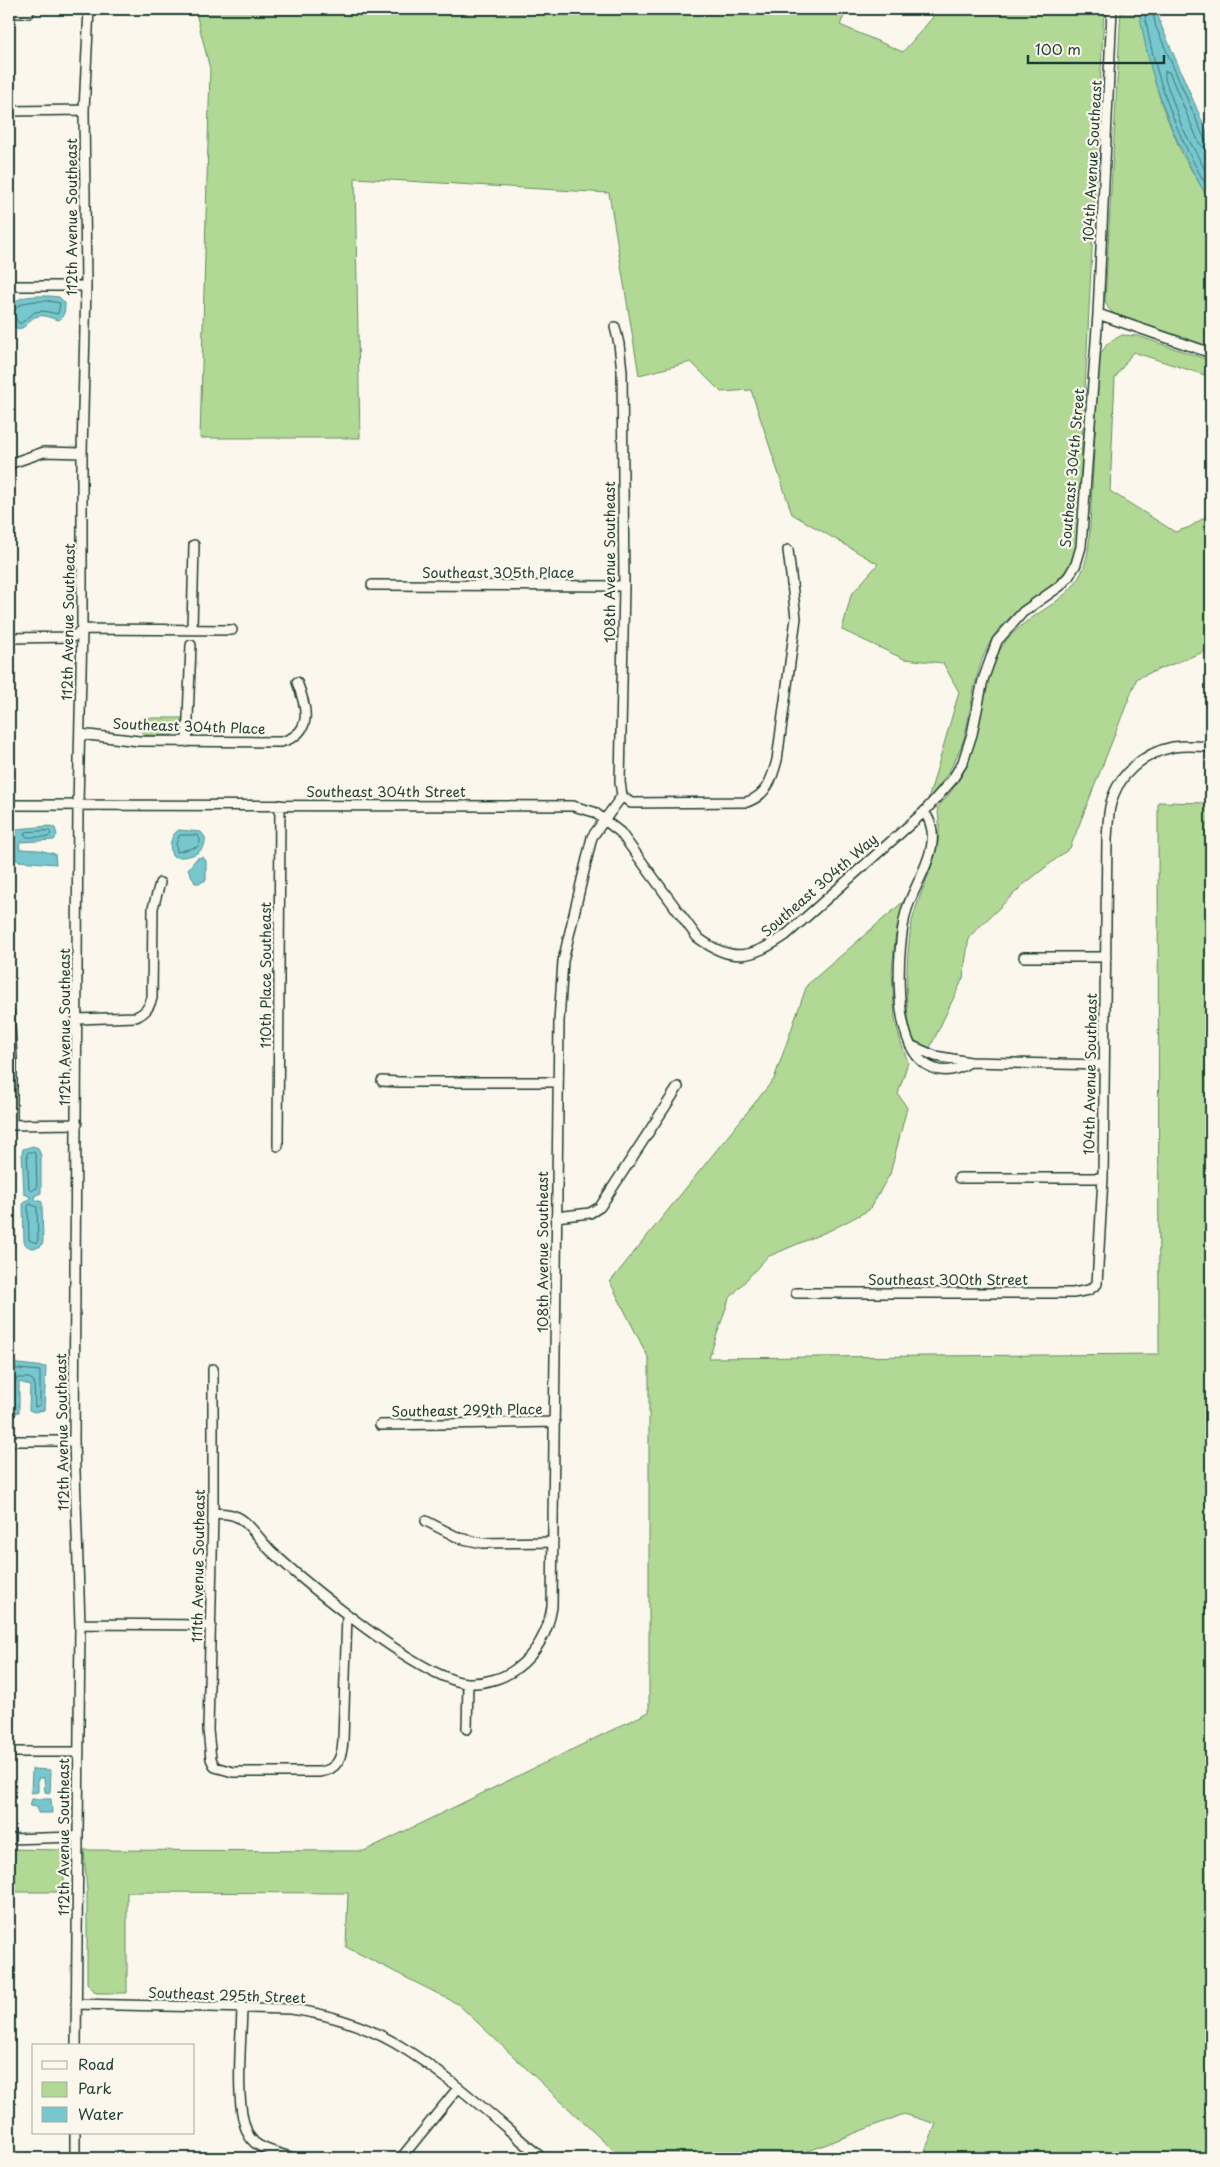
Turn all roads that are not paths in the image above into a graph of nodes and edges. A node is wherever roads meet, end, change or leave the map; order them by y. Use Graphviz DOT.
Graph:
graph roads {
  1 [pos="29,9"];
  2 [pos="89,9"];
  3 [pos="1112,9"];
  4 [pos="9,13"];
  5 [pos="84,110"];
  6 [pos="9,112"];
  7 [pos="9,286"];
  8 [pos="86,286"];
  9 [pos="1098,314"];
  10 [pos="615,327"];
  11 [pos="1211,353"];
  12 [pos="82,453"];
  13 [pos="9,464"];
  14 [pos="194,545"];
  15 [pos="788,550"];
  16 [pos="372,585"];
  17 [pos="624,586"];
  18 [pos="82,628"];
  19 [pos="192,629"];
  20 [pos="232,630"];
  21 [pos="9,638"];
  22 [pos="191,645"];
  23 [pos="297,682"];
  24 [pos="80,734"];
  25 [pos="187,742"];
  26 [pos="1211,747"];
  27 [pos="622,796"];
  28 [pos="9,805"];
  29 [pos="78,805"];
  30 [pos="280,805"];
  31 [pos="924,812"];
  32 [pos="605,819"];
  33 [pos="160,883"];
  34 [pos="1024,957"];
  35 [pos="1106,958"];
  36 [pos="9,1012"];
  37 [pos="77,1019"];
  38 [pos="910,1045"];
  39 [pos="970,1062"];
  40 [pos="1104,1065"];
  41 [pos="382,1080"];
  42 [pos="558,1082"];
  43 [pos="678,1086"];
  44 [pos="77,1124"];
  45 [pos="10,1125"];
  46 [pos="278,1146"];
  47 [pos="959,1178"];
  48 [pos="1103,1178"];
  49 [pos="556,1217"];
  50 [pos="1097,1284"];
  51 [pos="796,1293"];
  52 [pos="213,1370"];
  53 [pos="555,1422"];
  54 [pos="380,1425"];
  55 [pos="9,1441"];
  56 [pos="74,1441"];
  57 [pos="213,1513"];
  58 [pos="426,1521"];
  59 [pos="553,1542"];
  60 [pos="347,1614"];
  61 [pos="80,1624"];
  62 [pos="211,1625"];
  63 [pos="468,1683"];
  64 [pos="467,1729"];
  65 [pos="9,1752"];
  66 [pos="77,1752"];
  67 [pos="77,1837"];
  68 [pos="9,1839"];
  69 [pos="76,2004"];
  70 [pos="242,2007"];
  71 [pos="76,2044"];
  72 [pos="458,2088"];
  73 [pos="75,2134"];
  74 [pos="75,2158"];
  75 [pos="294,2158"];
  76 [pos="401,2158"];
  77 [pos="542,2158"];
  1 -- 4 [label="street"];
  2 -- 5 [label="street, 112th Avenue Southeast"];
  3 -- 9 [label="street, 104th Avenue Southeast"];
  5 -- 6 [label="street"];
  5 -- 8 [label="street, 112th Avenue Southeast"];
  7 -- 8 [label="street"];
  8 -- 12 [label="street, 112th Avenue Southeast"];
  9 -- 11 [label="street"];
  9 -- 31 [label="street, Southeast 304th Street"];
  10 -- 17 [label="street, 108th Avenue Southeast"];
  12 -- 13 [label="street"];
  12 -- 18 [label="street, 112th Avenue Southeast"];
  14 -- 19 [label="street"];
  15 -- 27 [label="street"];
  16 -- 17 [label="street, Southeast 305th Place"];
  17 -- 27 [label="street, 108th Avenue Southeast"];
  18 -- 19 [label="street"];
  18 -- 21 [label="street"];
  18 -- 24 [label="street, 112th Avenue Southeast"];
  19 -- 20 [label="street"];
  22 -- 25 [label="street"];
  23 -- 25 [label="street, Southeast 304th Place"];
  24 -- 25 [label="street, Southeast 304th Place"];
  24 -- 29 [label="street, 112th Avenue Southeast"];
  26 -- 35 [label="street, 104th Avenue Southeast"];
  27 -- 32 [label="street"];
  28 -- 29 [label="street, Southeast 304th Street"];
  29 -- 30 [label="street, Southeast 304th Street"];
  29 -- 37 [label="street, 112th Avenue Southeast"];
  30 -- 32 [label="street, Southeast 304th Street"];
  30 -- 46 [label="street, 110th Place Southeast"];
  31 -- 32 [label="street, Southeast 304th Way"];
  31 -- 38 [label="street"];
  32 -- 42 [label="street, 108th Avenue Southeast"];
  33 -- 37 [label="street"];
  34 -- 35 [label="street"];
  35 -- 40 [label="street, 104th Avenue Southeast"];
  36 -- 45 [label="street"];
  37 -- 44 [label="street, 112th Avenue Southeast"];
  38 -- 39 [label="street"];
  38 -- 39 [label="street"];
  39 -- 40 [label="street"];
  40 -- 48 [label="street, 104th Avenue Southeast"];
  41 -- 42 [label="street"];
  42 -- 49 [label="street, 108th Avenue Southeast"];
  43 -- 49 [label="street"];
  44 -- 45 [label="street"];
  44 -- 56 [label="street, 112th Avenue Southeast"];
  47 -- 48 [label="street"];
  48 -- 50 [label="street, 104th Avenue Southeast"];
  49 -- 53 [label="street, 108th Avenue Southeast"];
  50 -- 51 [label="street, Southeast 300th Street"];
  52 -- 57 [label="street, 111th Avenue Southeast"];
  53 -- 54 [label="street, Southeast 299th Place"];
  53 -- 59 [label="street, 108th Avenue Southeast"];
  55 -- 56 [label="street"];
  56 -- 61 [label="street, 112th Avenue Southeast"];
  57 -- 60 [label="street"];
  57 -- 62 [label="street, 111th Avenue Southeast"];
  58 -- 59 [label="street"];
  59 -- 63 [label="street, 108th Avenue Southeast"];
  60 -- 62 [label="street, 111th Avenue Southeast"];
  60 -- 63 [label="street"];
  61 -- 62 [label="street"];
  61 -- 66 [label="street, 112th Avenue Southeast"];
  63 -- 64 [label="street"];
  65 -- 66 [label="street"];
  66 -- 67 [label="street, 112th Avenue Southeast"];
  67 -- 68 [label="street"];
  67 -- 69 [label="street, 112th Avenue Southeast"];
  69 -- 70 [label="street, Southeast 295th Street"];
  69 -- 71 [label="street, 112th Avenue Southeast"];
  70 -- 72 [label="street, Southeast 295th Street"];
  70 -- 75 [label="street"];
  72 -- 76 [label="street"];
  72 -- 77 [label="street, Southeast 295th Street"];
  73 -- 74 [label="street"];
}
